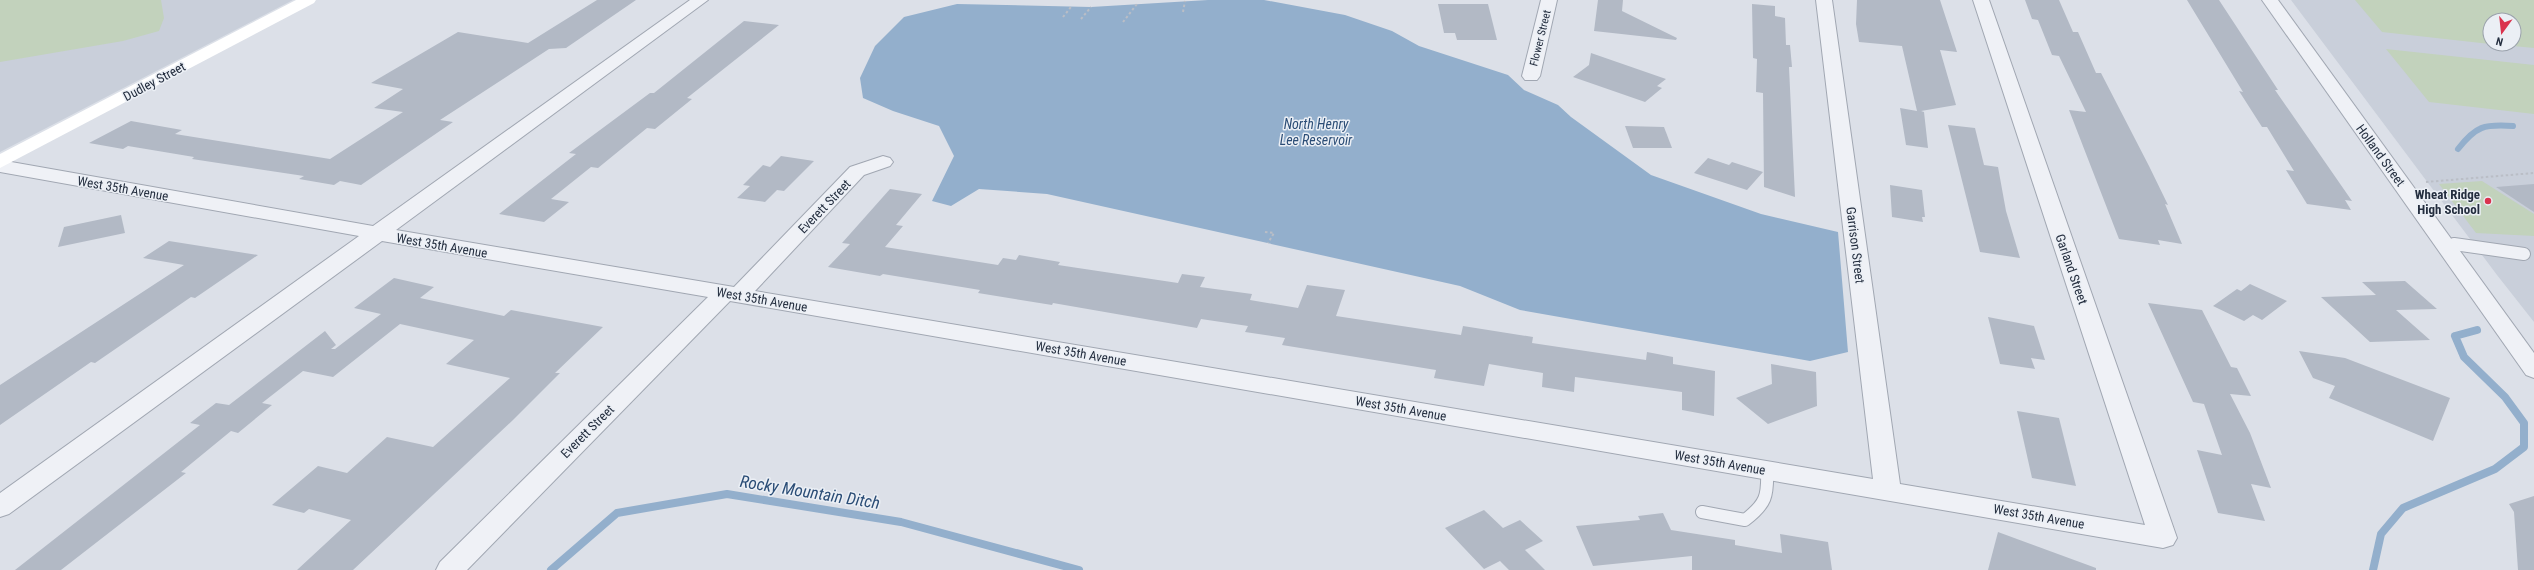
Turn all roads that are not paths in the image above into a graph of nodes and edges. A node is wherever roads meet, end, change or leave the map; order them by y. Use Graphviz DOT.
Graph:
graph roads {
  1 [pos="308,0"];
  2 [pos="700,0"];
  3 [pos="1549,0"];
  4 [pos="1824,0"];
  5 [pos="1981,0"];
  6 [pos="2270,0"];
  7 [pos="1531,76"];
  8 [pos="0,162"];
  9 [pos="883,162"];
  10 [pos="0,166"];
  11 [pos="380,234"];
  12 [pos="2444,243"];
  13 [pos="2524,254"];
  14 [pos="732,294"];
  15 [pos="2534,370"];
  16 [pos="1767,470"];
  17 [pos="1888,490"];
  18 [pos="0,508"];
  19 [pos="1702,512"];
  20 [pos="2163,538"];
  21 [pos="450,570"];
  1 -- 8 [label="street, Dudley Street"];
  2 -- 11 [label="street"];
  3 -- 7 [label="street, Flower Street"];
  4 -- 17 [label="street, Garrison Street"];
  5 -- 20 [label="street, Garland Street"];
  6 -- 12 [label="street, Holland Street"];
  9 -- 14 [label="street, Everett Street"];
  10 -- 11 [label="street, West 35th Avenue"];
  11 -- 14 [label="street, West 35th Avenue"];
  11 -- 18 [label="street"];
  12 -- 13 [label="lane"];
  12 -- 15 [label="street, Holland Street"];
  14 -- 16 [label="street, West 35th Avenue"];
  14 -- 21 [label="street, Everett Street"];
  16 -- 17 [label="street, West 35th Avenue"];
  16 -- 19 [label="lane"];
  17 -- 20 [label="street, West 35th Avenue"];
}
